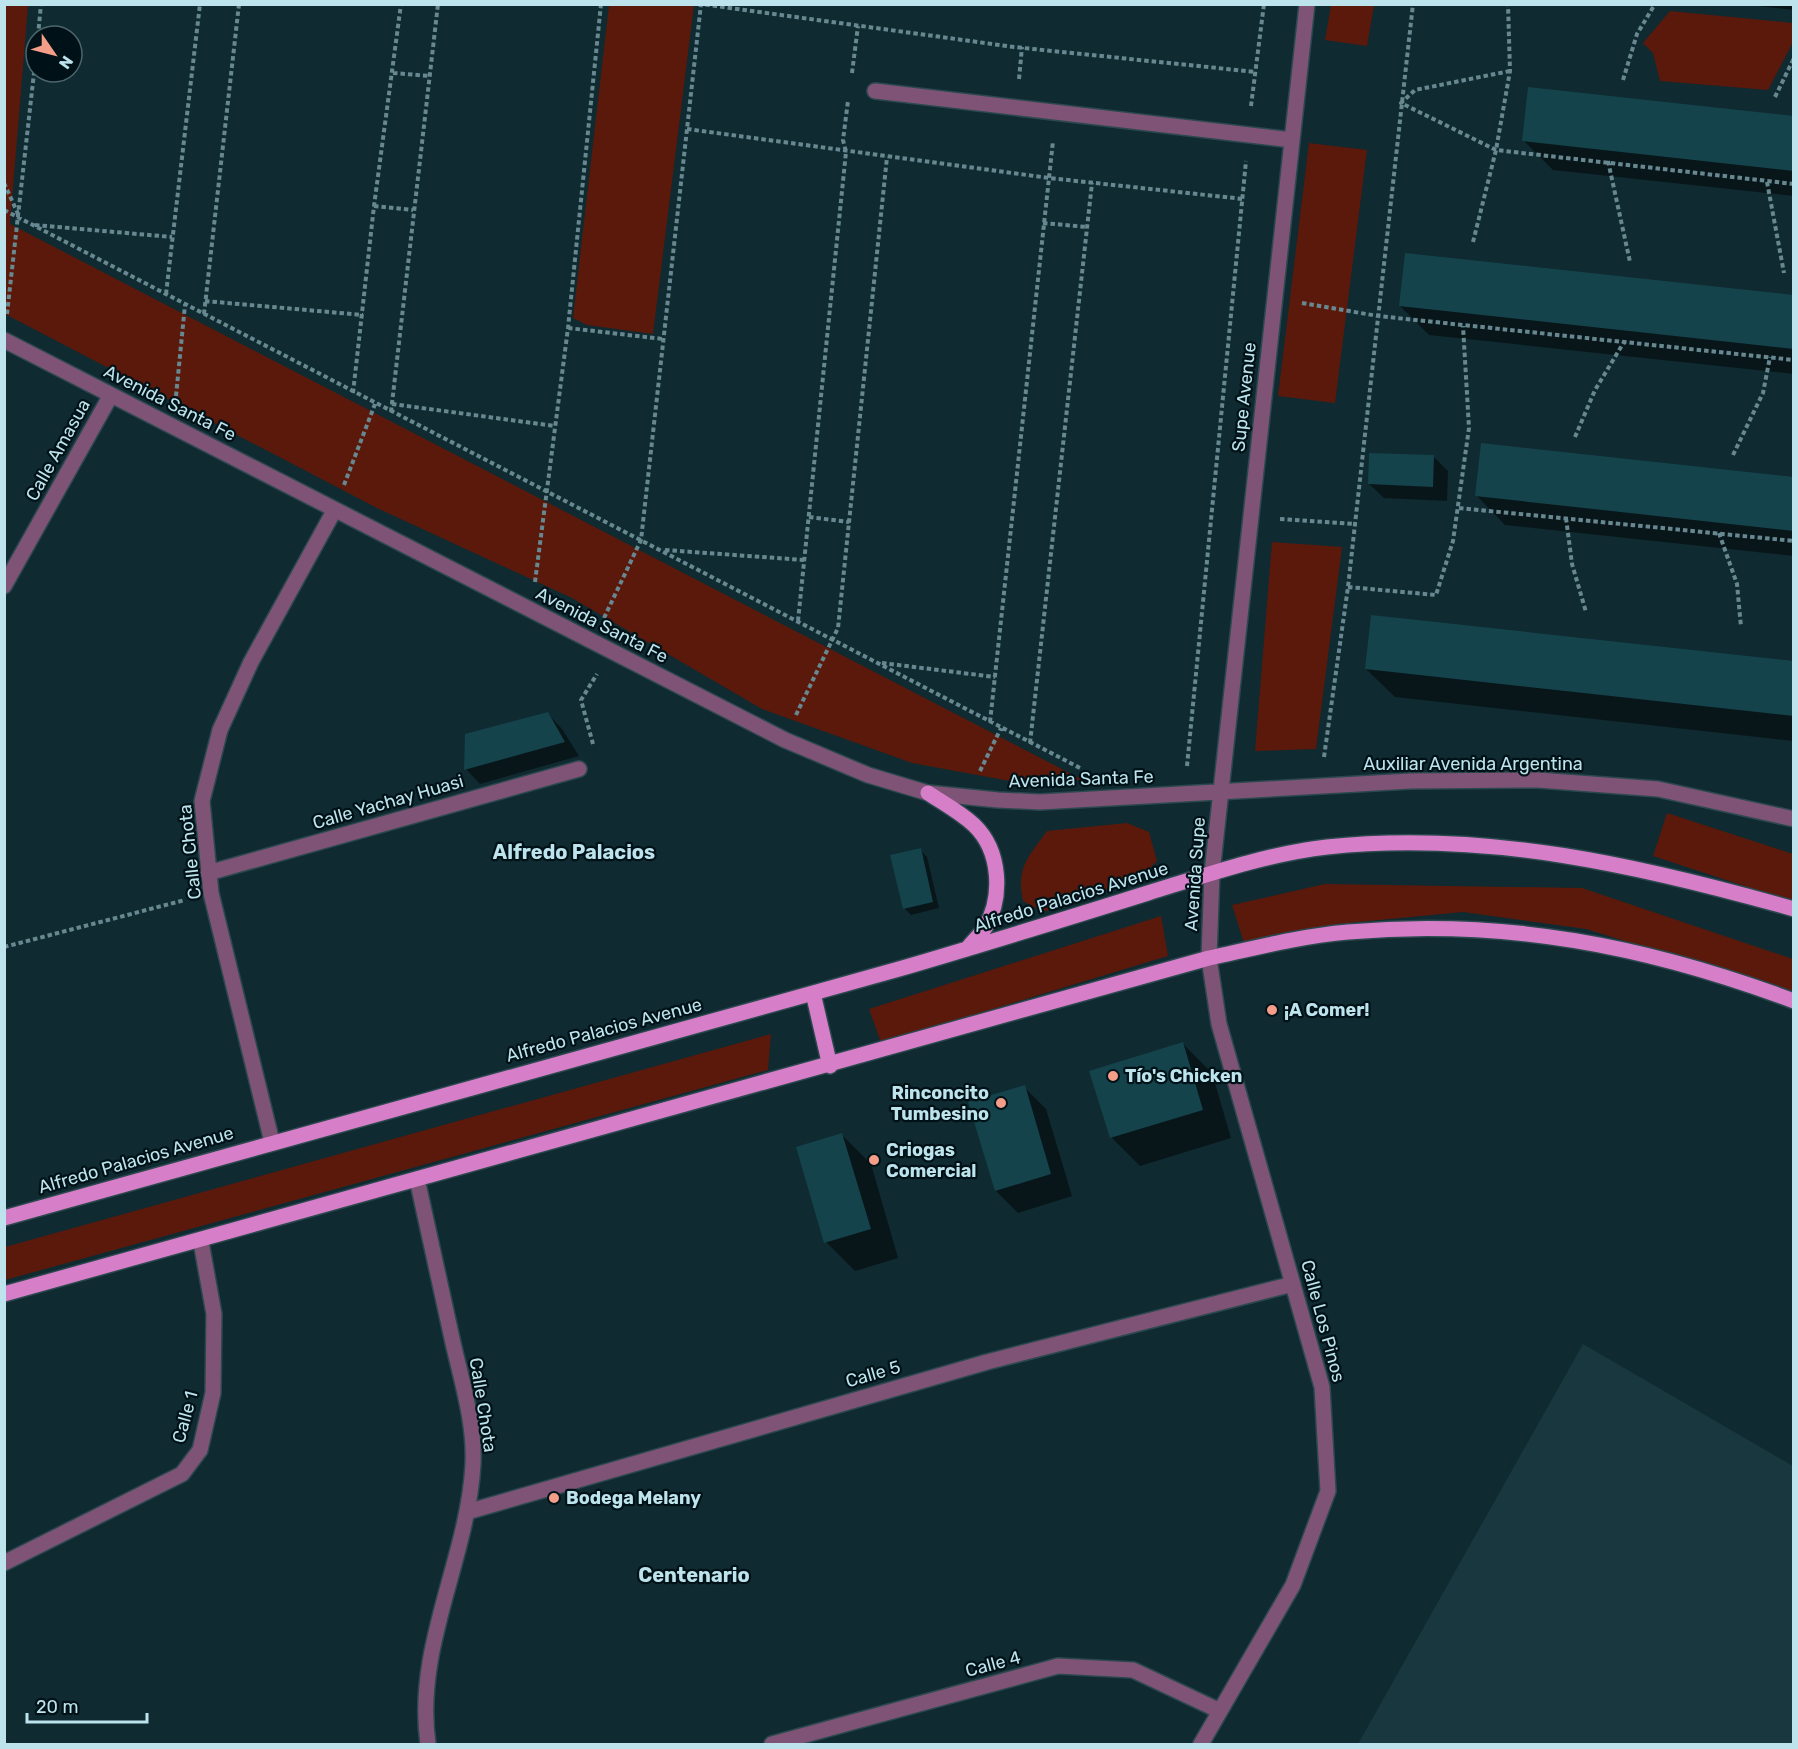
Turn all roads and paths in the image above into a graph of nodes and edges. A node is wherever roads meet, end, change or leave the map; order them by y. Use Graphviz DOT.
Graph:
graph roads {
  1 [pos="41,4"];
  2 [pos="200,4"];
  3 [pos="239,4"];
  4 [pos="401,4"];
  5 [pos="438,4"];
  6 [pos="601,4"];
  7 [pos="1264,4"];
  8 [pos="1307,4"];
  9 [pos="1413,4"];
  10 [pos="1508,4"];
  11 [pos="1654,4"];
  12 [pos="39,24"];
  13 [pos="858,26"];
  14 [pos="1794,58"];
  15 [pos="1510,71"];
  16 [pos="1256,72"];
  17 [pos="393,73"];
  18 [pos="430,76"];
  19 [pos="852,76"];
  20 [pos="1623,80"];
  21 [pos="33,84"];
  22 [pos="875,91"];
  23 [pos="849,97"];
  24 [pos="1775,97"];
  25 [pos="1401,102"];
  26 [pos="1056,114"];
  27 [pos="687,129"];
  28 [pos="1248,135"];
  29 [pos="1292,140"];
  30 [pos="1496,150"];
  31 [pos="846,152"];
  32 [pos="887,157"];
  33 [pos="1608,161"];
  34 [pos="1049,178"];
  35 [pos="1767,182"];
  36 [pos="4,183"];
  37 [pos="1092,183"];
  38 [pos="1794,184"];
  39 [pos="1244,199"];
  40 [pos="374,206"];
  41 [pos="4,210"];
  42 [pos="413,210"];
  43 [pos="19,217"];
  44 [pos="1043,223"];
  45 [pos="33,225"];
  46 [pos="1087,227"];
  47 [pos="172,237"];
  48 [pos="1473,242"];
  49 [pos="1630,262"];
  50 [pos="1784,273"];
  51 [pos="166,294"];
  52 [pos="1274,298"];
  53 [pos="205,301"];
  54 [pos="185,305"];
  55 [pos="204,314"];
  56 [pos="363,315"];
  57 [pos="1378,316"];
  58 [pos="6,322"];
  59 [pos="1463,326"];
  60 [pos="568,328"];
  61 [pos="663,339"];
  62 [pos="4,340"];
  63 [pos="1624,342"];
  64 [pos="1770,357"];
  65 [pos="1794,360"];
  66 [pos="353,393"];
  67 [pos="111,395"];
  68 [pos="375,404"];
  69 [pos="392,404"];
  70 [pos="392,412"];
  71 [pos="555,426"];
  72 [pos="173,427"];
  73 [pos="1575,437"];
  74 [pos="1733,455"];
  75 [pos="547,491"];
  76 [pos="1459,508"];
  77 [pos="334,511"];
  78 [pos="808,517"];
  79 [pos="1251,517"];
  80 [pos="1566,518"];
  81 [pos="849,522"];
  82 [pos="1354,524"];
  83 [pos="1719,533"];
  84 [pos="641,540"];
  85 [pos="1794,541"];
  86 [pos="661,549"];
  87 [pos="804,560"];
  88 [pos="4,586"];
  89 [pos="1348,587"];
  90 [pos="531,610"];
  91 [pos="1586,612"];
  92 [pos="798,621"];
  93 [pos="1741,627"];
  94 [pos="833,638"];
  95 [pos="592,641"];
  96 [pos="611,651"];
  97 [pos="877,662"];
  98 [pos="995,677"];
  99 [pos="990,722"];
  100 [pos="1001,728"];
  101 [pos="785,740"];
  102 [pos="1030,743"];
  103 [pos="1325,755"];
  104 [pos="1313,756"];
  105 [pos="1224,762"];
  106 [pos="579,769"];
  107 [pos="1085,771"];
  108 [pos="1321,785"];
  109 [pos="928,793"];
  110 [pos="1221,793"];
  111 [pos="967,797"];
  112 [pos="1794,819"];
  113 [pos="208,873"];
  114 [pos="1212,873"];
  115 [pos="212,893"];
  116 [pos="1794,909"];
  117 [pos="4,947"];
  118 [pos="966,949"];
  119 [pos="1209,958"];
  120 [pos="813,993"];
  121 [pos="1794,1001"];
  122 [pos="830,1066"];
  123 [pos="272,1142"];
  124 [pos="417,1179"];
  125 [pos="4,1218"];
  126 [pos="201,1242"];
  127 [pos="1293,1284"];
  128 [pos="4,1294"];
  129 [pos="467,1512"];
  130 [pos="4,1563"];
  131 [pos="1220,1711"];
  132 [pos="428,1744"];
  133 [pos="772,1744"];
  134 [pos="1201,1744"];
  1 -- 12 [label="path"];
  2 -- 47 [label="path"];
  3 -- 53 [label="path"];
  4 -- 17 [label="path"];
  5 -- 18 [label="path"];
  6 -- 60 [label="path"];
  7 -- 16 [label="path"];
  8 -- 29 [label="street, Supe Avenue"];
  9 -- 25 [label="path"];
  10 -- 15 [label="path"];
  11 -- 20 [label="path"];
  13 -- 16 [label="path"];
  13 -- 19 [label="path"];
  13 -- 27 [label="path"];
  14 -- 24 [label="path"];
  15 -- 25 [label="path"];
  15 -- 30 [label="path"];
  16 -- 28 [label="path"];
  17 -- 18 [label="path"];
  17 -- 40 [label="path"];
  18 -- 42 [label="path"];
  21 -- 43 [label="path"];
  22 -- 26 [label="street"];
  23 -- 31 [label="path"];
  25 -- 30 [label="path"];
  25 -- 57 [label="path"];
  26 -- 28 [label="street"];
  26 -- 34 [label="path"];
  27 -- 31 [label="path"];
  27 -- 61 [label="path"];
  28 -- 29 [label="street"];
  28 -- 39 [label="path"];
  29 -- 52 [label="street, Supe Avenue"];
  30 -- 33 [label="path"];
  30 -- 48 [label="path"];
  31 -- 32 [label="path"];
  31 -- 78 [label="path"];
  32 -- 34 [label="path"];
  32 -- 81 [label="path"];
  33 -- 35 [label="path"];
  33 -- 49 [label="path"];
  34 -- 37 [label="path"];
  34 -- 44 [label="path"];
  35 -- 38 [label="path"];
  35 -- 50 [label="path"];
  36 -- 43 [label="path"];
  37 -- 39 [label="path"];
  37 -- 46 [label="path"];
  39 -- 105 [label="path"];
  40 -- 42 [label="path"];
  40 -- 56 [label="path"];
  41 -- 43 [label="path"];
  42 -- 69 [label="path"];
  43 -- 45 [label="path"];
  43 -- 58 [label="path"];
  44 -- 46 [label="path"];
  44 -- 98 [label="path"];
  45 -- 47 [label="path"];
  45 -- 51 [label="path"];
  46 -- 102 [label="path"];
  47 -- 51 [label="path"];
  51 -- 54 [label="path"];
  52 -- 57 [label="path"];
  52 -- 79 [label="street, Supe Avenue"];
  53 -- 55 [label="path"];
  53 -- 56 [label="path"];
  54 -- 55 [label="path"];
  54 -- 72 [label="path"];
  55 -- 66 [label="path"];
  56 -- 66 [label="path"];
  57 -- 59 [label="path"];
  57 -- 82 [label="path"];
  59 -- 63 [label="path"];
  59 -- 76 [label="path"];
  60 -- 61 [label="path"];
  60 -- 71 [label="path"];
  61 -- 84 [label="path"];
  62 -- 67 [label="street, Avenida Santa Fe"];
  63 -- 64 [label="path"];
  63 -- 73 [label="path"];
  64 -- 65 [label="path"];
  64 -- 74 [label="path"];
  66 -- 68 [label="path"];
  67 -- 72 [label="street, Avenida Santa Fe"];
  67 -- 88 [label="street, Calle Amasua"];
  68 -- 70 [label="path"];
  68 -- 77 [label="path"];
  69 -- 70 [label="path"];
  69 -- 71 [label="path"];
  70 -- 75 [label="path"];
  71 -- 75 [label="path"];
  72 -- 77 [label="street, Avenida Santa Fe"];
  75 -- 84 [label="path"];
  75 -- 90 [label="path"];
  76 -- 80 [label="path"];
  76 -- 89 [label="path"];
  77 -- 90 [label="street, Avenida Santa Fe"];
  77 -- 113 [label="street, Calle Chota"];
  78 -- 81 [label="path"];
  78 -- 87 [label="path"];
  79 -- 82 [label="path"];
  79 -- 105 [label="street, Supe Avenue"];
  80 -- 83 [label="path"];
  80 -- 91 [label="path"];
  81 -- 94 [label="path"];
  82 -- 89 [label="path"];
  83 -- 85 [label="path"];
  83 -- 93 [label="path"];
  84 -- 86 [label="path"];
  84 -- 95 [label="path"];
  86 -- 87 [label="path"];
  86 -- 92 [label="path"];
  87 -- 92 [label="path"];
  89 -- 103 [label="path"];
  90 -- 95 [label="street, Avenida Santa Fe"];
  92 -- 94 [label="path"];
  94 -- 97 [label="path"];
  94 -- 101 [label="path"];
  95 -- 96 [label="street, Avenida Santa Fe"];
  96 -- 101 [label="street, Avenida Santa Fe"];
  96 -- 106 [label="path"];
  97 -- 98 [label="path"];
  97 -- 99 [label="path"];
  98 -- 99 [label="path"];
  99 -- 100 [label="path"];
  100 -- 102 [label="path"];
  100 -- 111 [label="path"];
  101 -- 109 [label="street, Avenida Santa Fe"];
  102 -- 107 [label="path"];
  103 -- 104 [label="path"];
  103 -- 108 [label="path"];
  105 -- 110 [label="street, Supe Avenue"];
  106 -- 113 [label="street, Calle Yachay Huasi"];
  108 -- 110 [label="street, Auxiliar Avenida Argentina"];
  108 -- 112 [label="street, Auxiliar Avenida Argentina"];
  109 -- 111 [label="street, Avenida Santa Fe"];
  109 -- 118 [label="main road"];
  110 -- 111 [label="street, Avenida Santa Fe"];
  110 -- 114 [label="street, Avenida Supe"];
  113 -- 115 [label="street, Calle Chota"];
  114 -- 116 [label="main road, Alfredo Palacios Avenue"];
  114 -- 118 [label="main road, Alfredo Palacios Avenue"];
  114 -- 119 [label="street, Avenida Supe"];
  115 -- 117 [label="path"];
  115 -- 123 [label="street, Calle Chota"];
  118 -- 120 [label="main road, Alfredo Palacios Avenue"];
  119 -- 121 [label="main road"];
  119 -- 122 [label="main road"];
  119 -- 127 [label="street, Calle Los Pinos"];
  120 -- 122 [label="main road"];
  120 -- 123 [label="main road, Alfredo Palacios Avenue"];
  122 -- 124 [label="main road"];
  123 -- 125 [label="main road, Alfredo Palacios Avenue"];
  124 -- 126 [label="main road"];
  124 -- 129 [label="street, Calle Chota"];
  126 -- 128 [label="main road"];
  126 -- 130 [label="street, Calle 1"];
  127 -- 129 [label="street, Calle 5"];
  127 -- 131 [label="street, Calle Los Pinos"];
  129 -- 132 [label="street, Calle Chota"];
  131 -- 133 [label="street, Calle 4"];
  131 -- 134 [label="street, Calle Los Pinos"];
}
